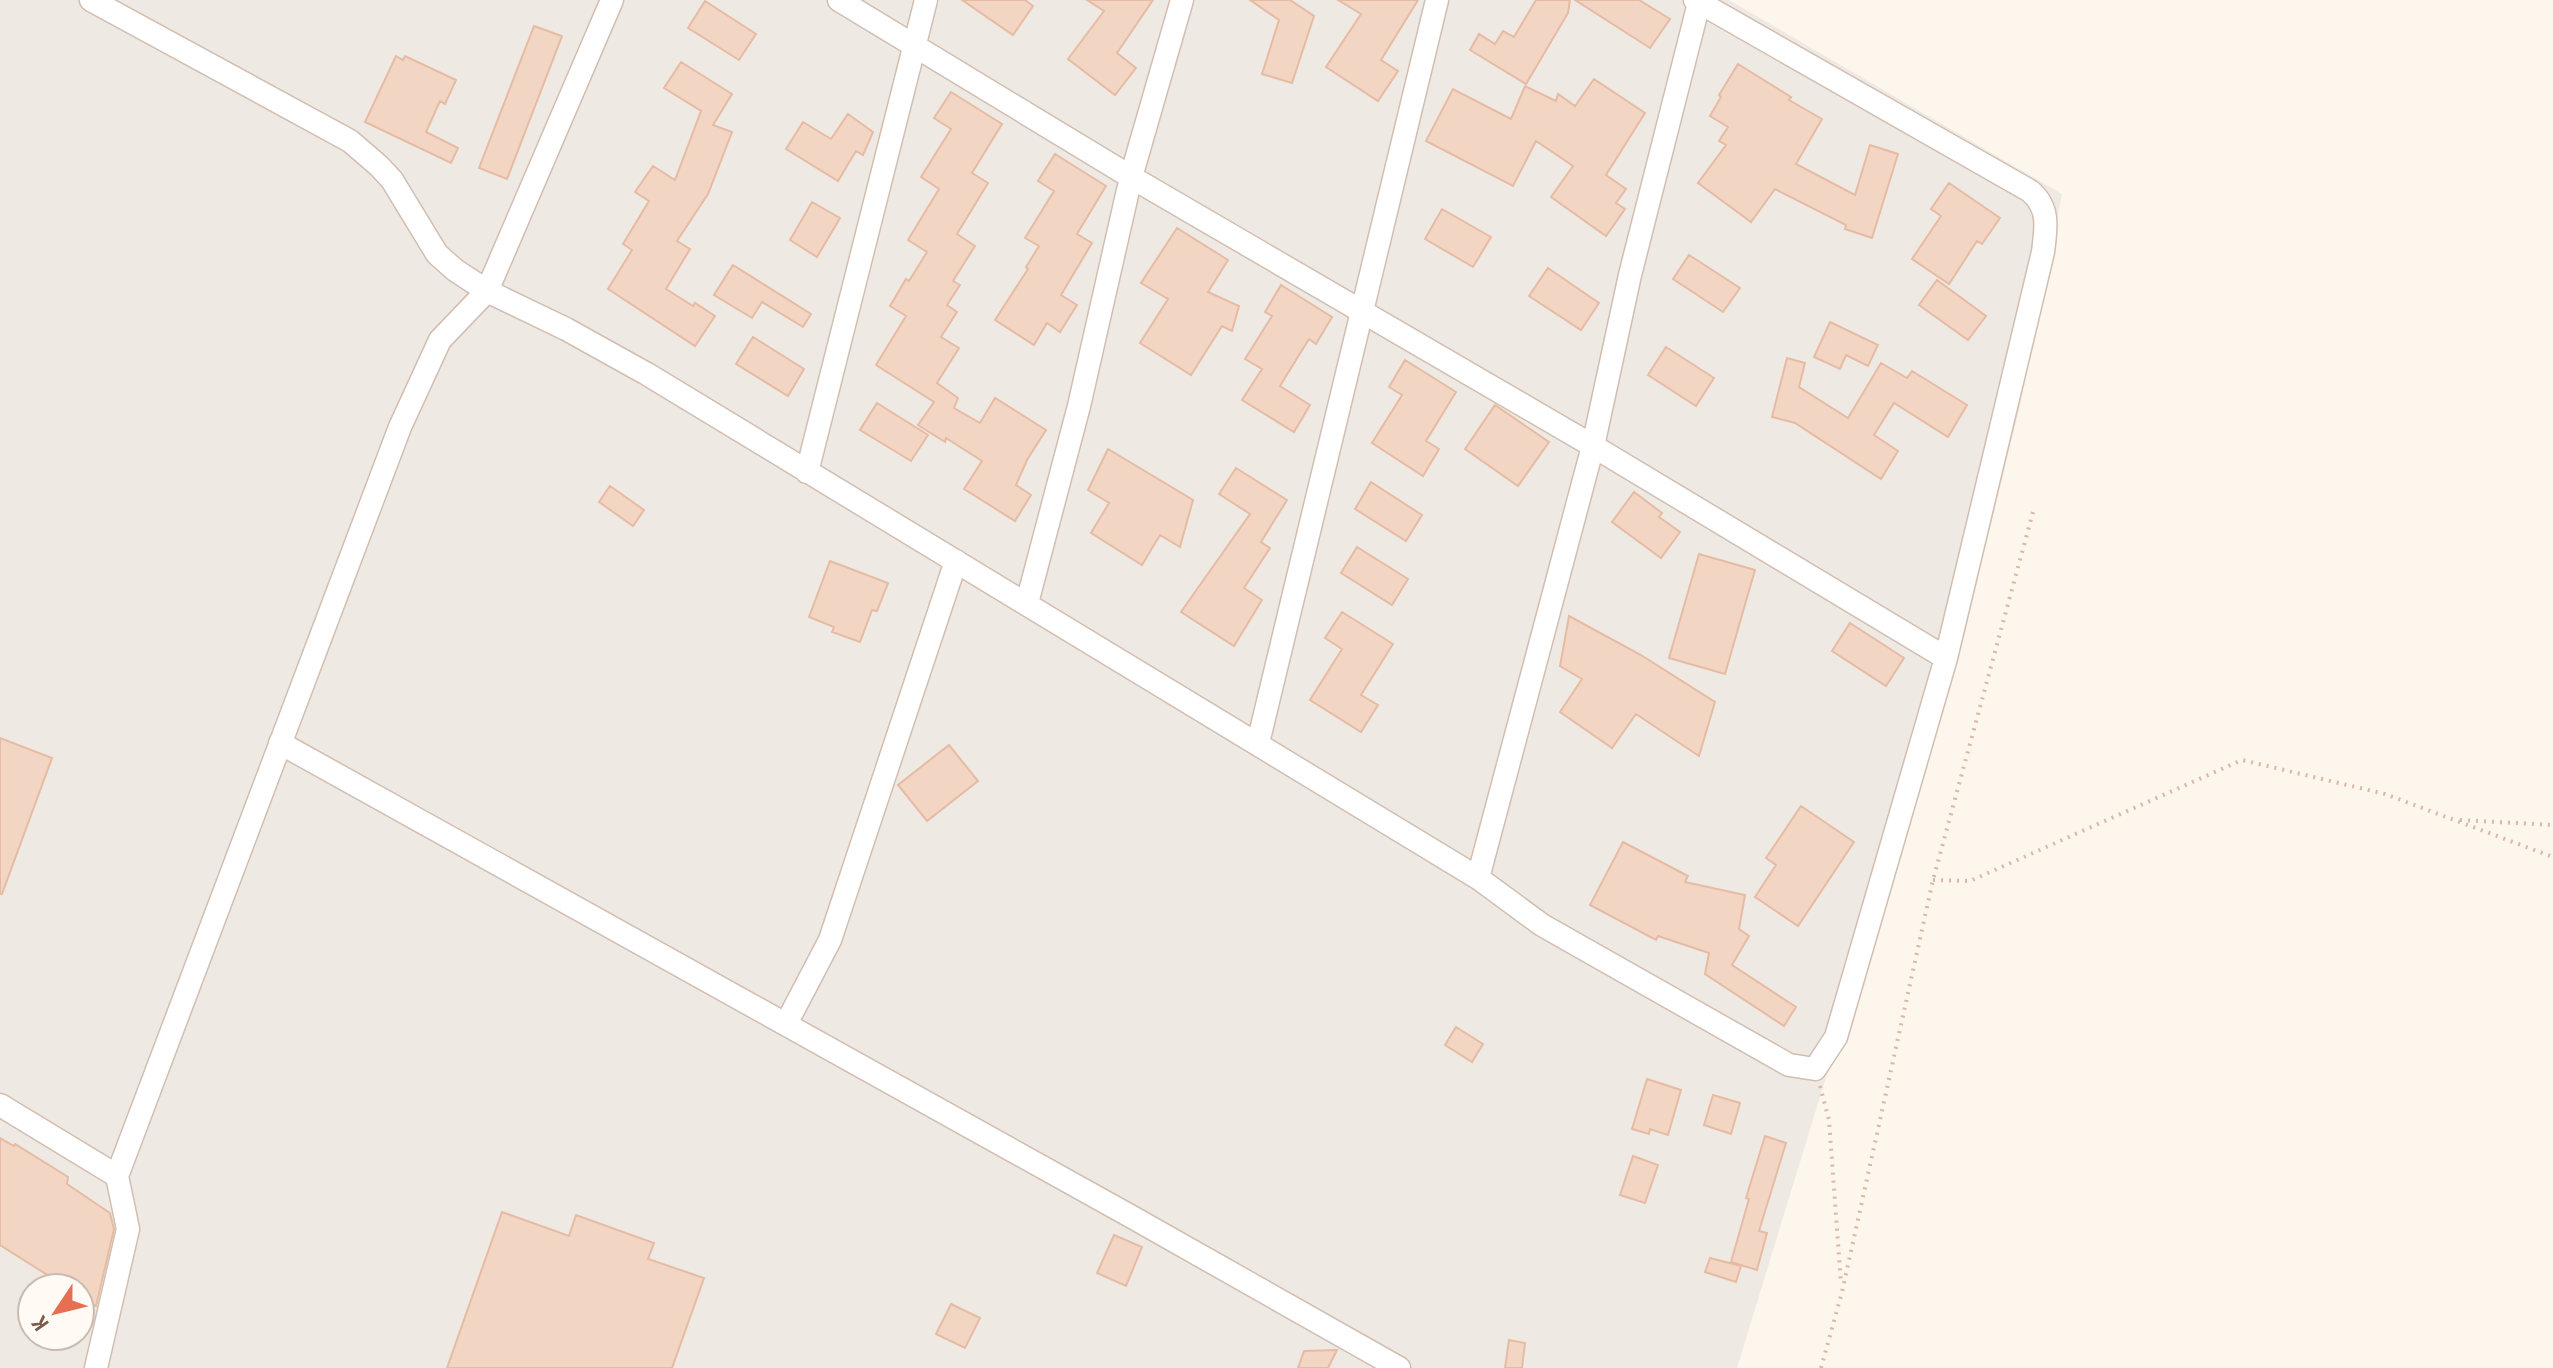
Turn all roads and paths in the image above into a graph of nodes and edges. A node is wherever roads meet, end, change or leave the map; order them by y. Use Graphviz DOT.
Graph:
graph roads {
  1 [pos="91,0"];
  2 [pos="612,0"];
  3 [pos="839,0"];
  4 [pos="926,0"];
  5 [pos="1182,0"];
  6 [pos="1437,0"];
  7 [pos="1697,2"];
  8 [pos="913,47"];
  9 [pos="1131,177"];
  10 [pos="487,291"];
  11 [pos="1362,313"];
  12 [pos="1593,446"];
  13 [pos="807,472"];
  14 [pos="2033,512"];
  15 [pos="956,561"];
  16 [pos="1027,603"];
  17 [pos="1946,658"];
  18 [pos="280,743"];
  19 [pos="1258,743"];
  20 [pos="2454,820"];
  21 [pos="2553,825"];
  22 [pos="2553,857"];
  23 [pos="1478,878"];
  24 [pos="1933,880"];
  25 [pos="786,1024"];
  26 [pos="1815,1069"];
  27 [pos="0,1105"];
  28 [pos="117,1176"];
  29 [pos="1842,1292"];
  30 [pos="96,1368"];
  31 [pos="1399,1368"];
  32 [pos="1821,1368"];
  1 -- 10 [label="street"];
  2 -- 10 [label="street"];
  3 -- 8 [label="street"];
  4 -- 8 [label="street"];
  5 -- 9 [label="street"];
  6 -- 11 [label="street"];
  7 -- 12 [label="street"];
  7 -- 17 [label="street"];
  8 -- 9 [label="street"];
  8 -- 13 [label="street"];
  9 -- 11 [label="street"];
  9 -- 16 [label="street"];
  10 -- 13 [label="street"];
  10 -- 18 [label="street"];
  11 -- 12 [label="street"];
  11 -- 19 [label="street"];
  12 -- 17 [label="street"];
  12 -- 23 [label="street"];
  13 -- 15 [label="street"];
  14 -- 24 [label="path"];
  15 -- 16 [label="street"];
  15 -- 25 [label="street"];
  16 -- 19 [label="street"];
  17 -- 26 [label="street"];
  18 -- 25 [label="street"];
  18 -- 28 [label="street"];
  19 -- 23 [label="street"];
  20 -- 21 [label="path"];
  20 -- 22 [label="path"];
  20 -- 24 [label="path"];
  23 -- 26 [label="street"];
  24 -- 29 [label="path"];
  25 -- 31 [label="street"];
  26 -- 29 [label="path"];
  27 -- 28 [label="street"];
  28 -- 30 [label="street"];
  29 -- 32 [label="path"];
}
